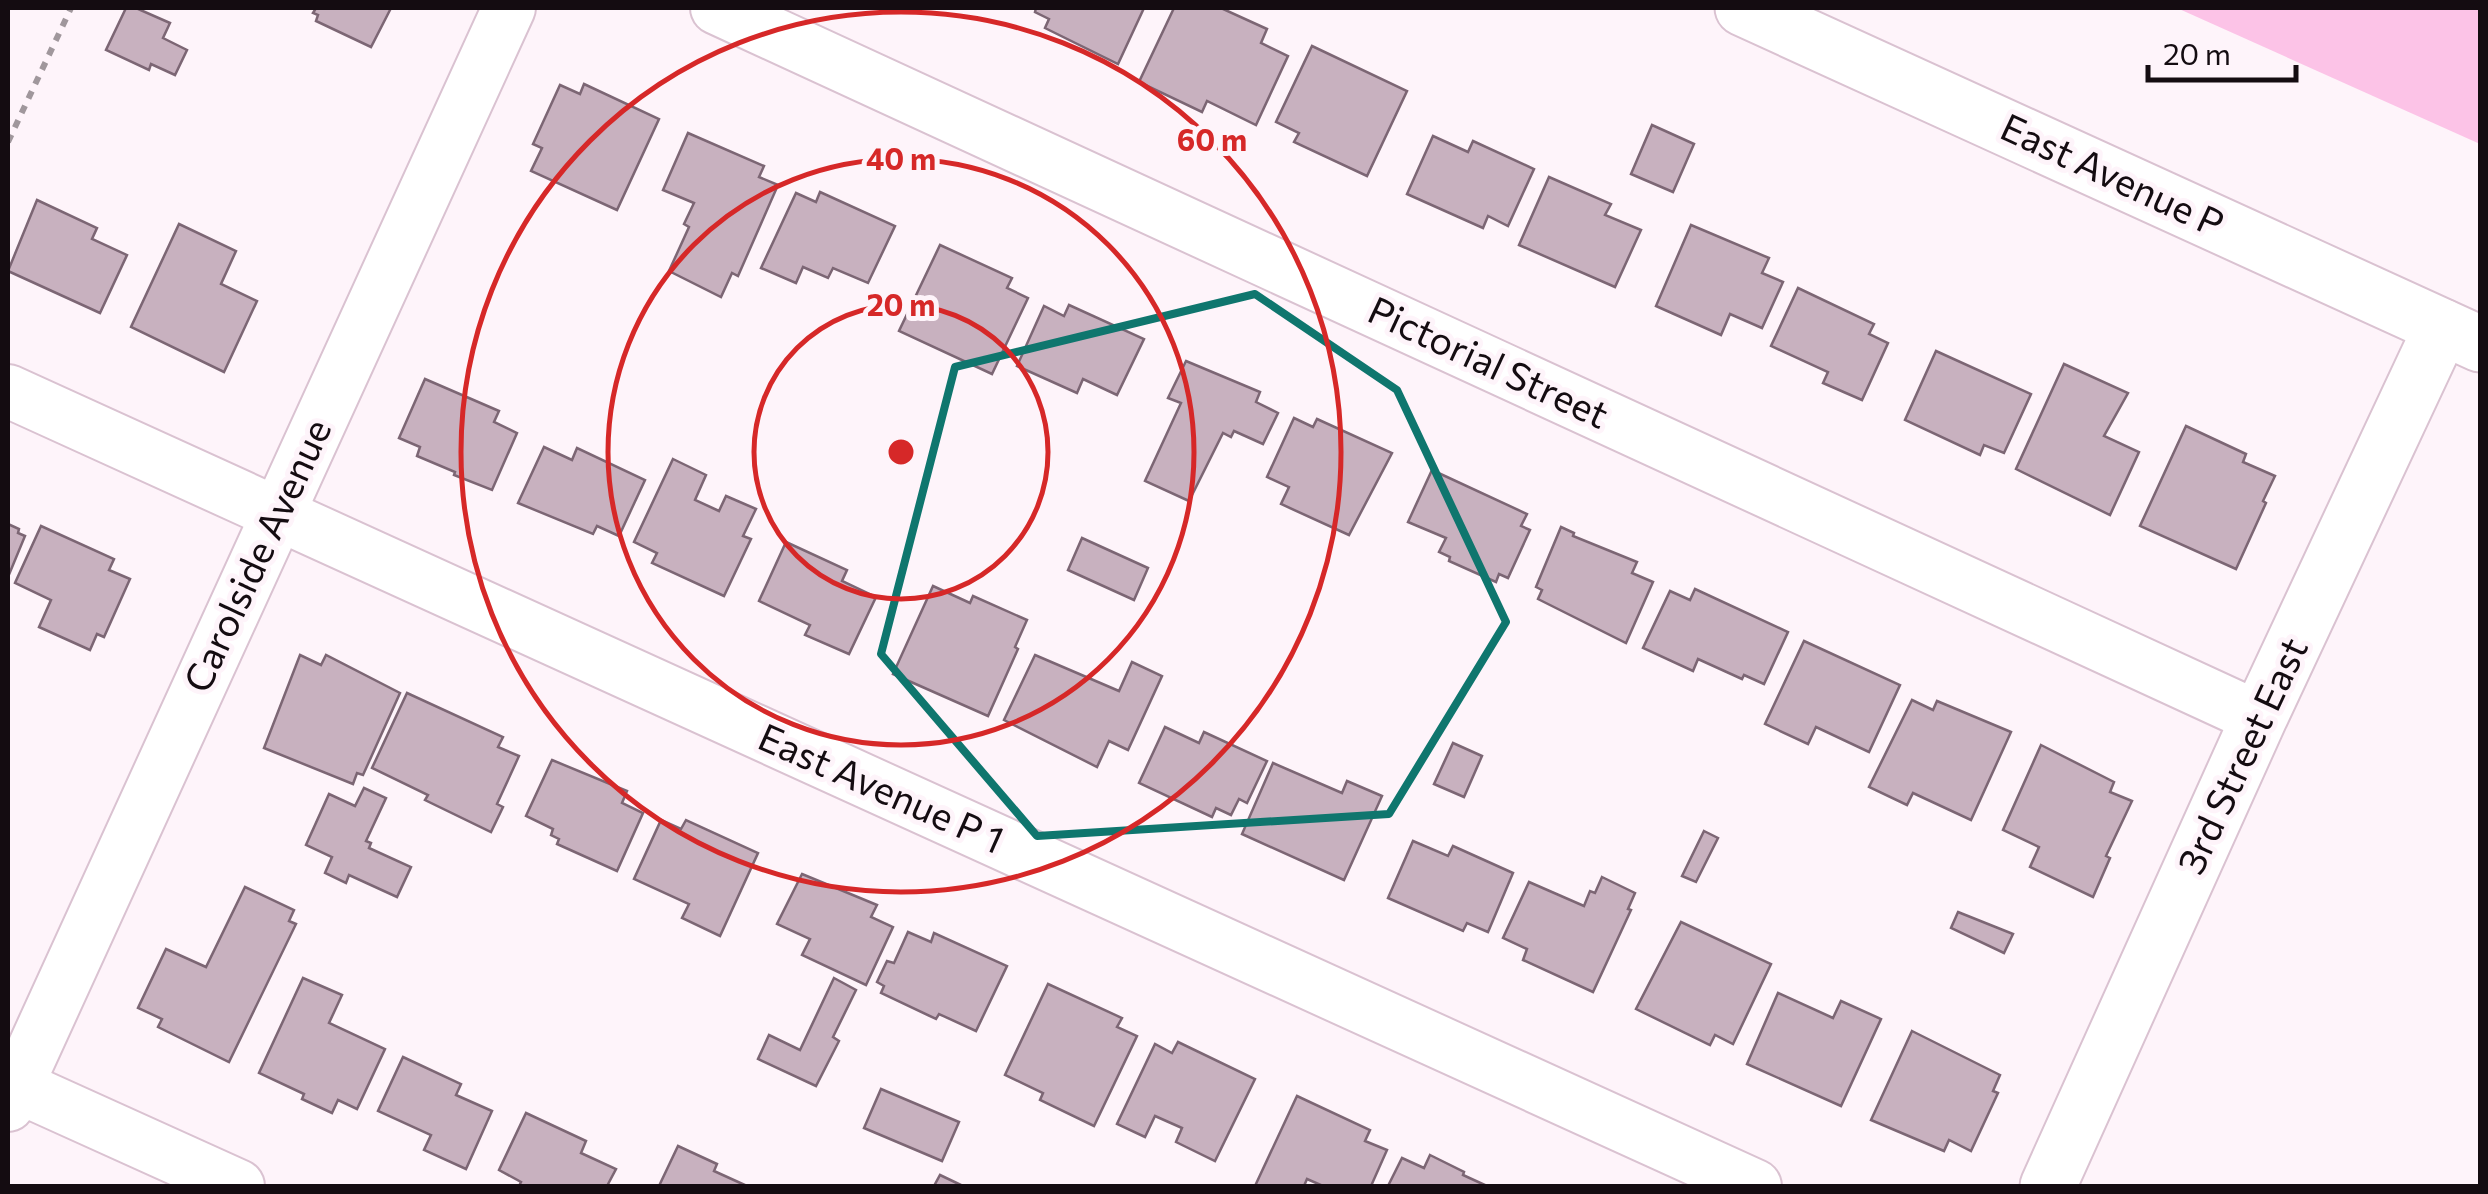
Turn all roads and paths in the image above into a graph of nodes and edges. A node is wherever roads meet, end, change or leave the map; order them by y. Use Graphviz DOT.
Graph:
graph roads {
  1 [pos="71,8"];
  2 [pos="510,8"];
  3 [pos="717,8"];
  4 [pos="1743,8"];
  5 [pos="8,142"];
  6 [pos="2461,335"];
  7 [pos="8,391"];
  8 [pos="278,514"];
  9 [pos="2259,718"];
  10 [pos="10,1091"];
  11 [pos="238,1186"];
  12 [pos="1755,1186"];
  13 [pos="2048,1186"];
  1 -- 5 [label="path"];
  2 -- 8 [label="street, Carolside Avenue"];
  3 -- 9 [label="street, Pictorial Street"];
  4 -- 6 [label="street, East Avenue P"];
  6 -- 9 [label="street, 3rd Street East"];
  7 -- 8 [label="street, East Avenue P 1"];
  8 -- 10 [label="street, Carolside Avenue"];
  8 -- 12 [label="street, East Avenue P 1"];
  9 -- 13 [label="street, 3rd Street East"];
  10 -- 11 [label="street"];
}
